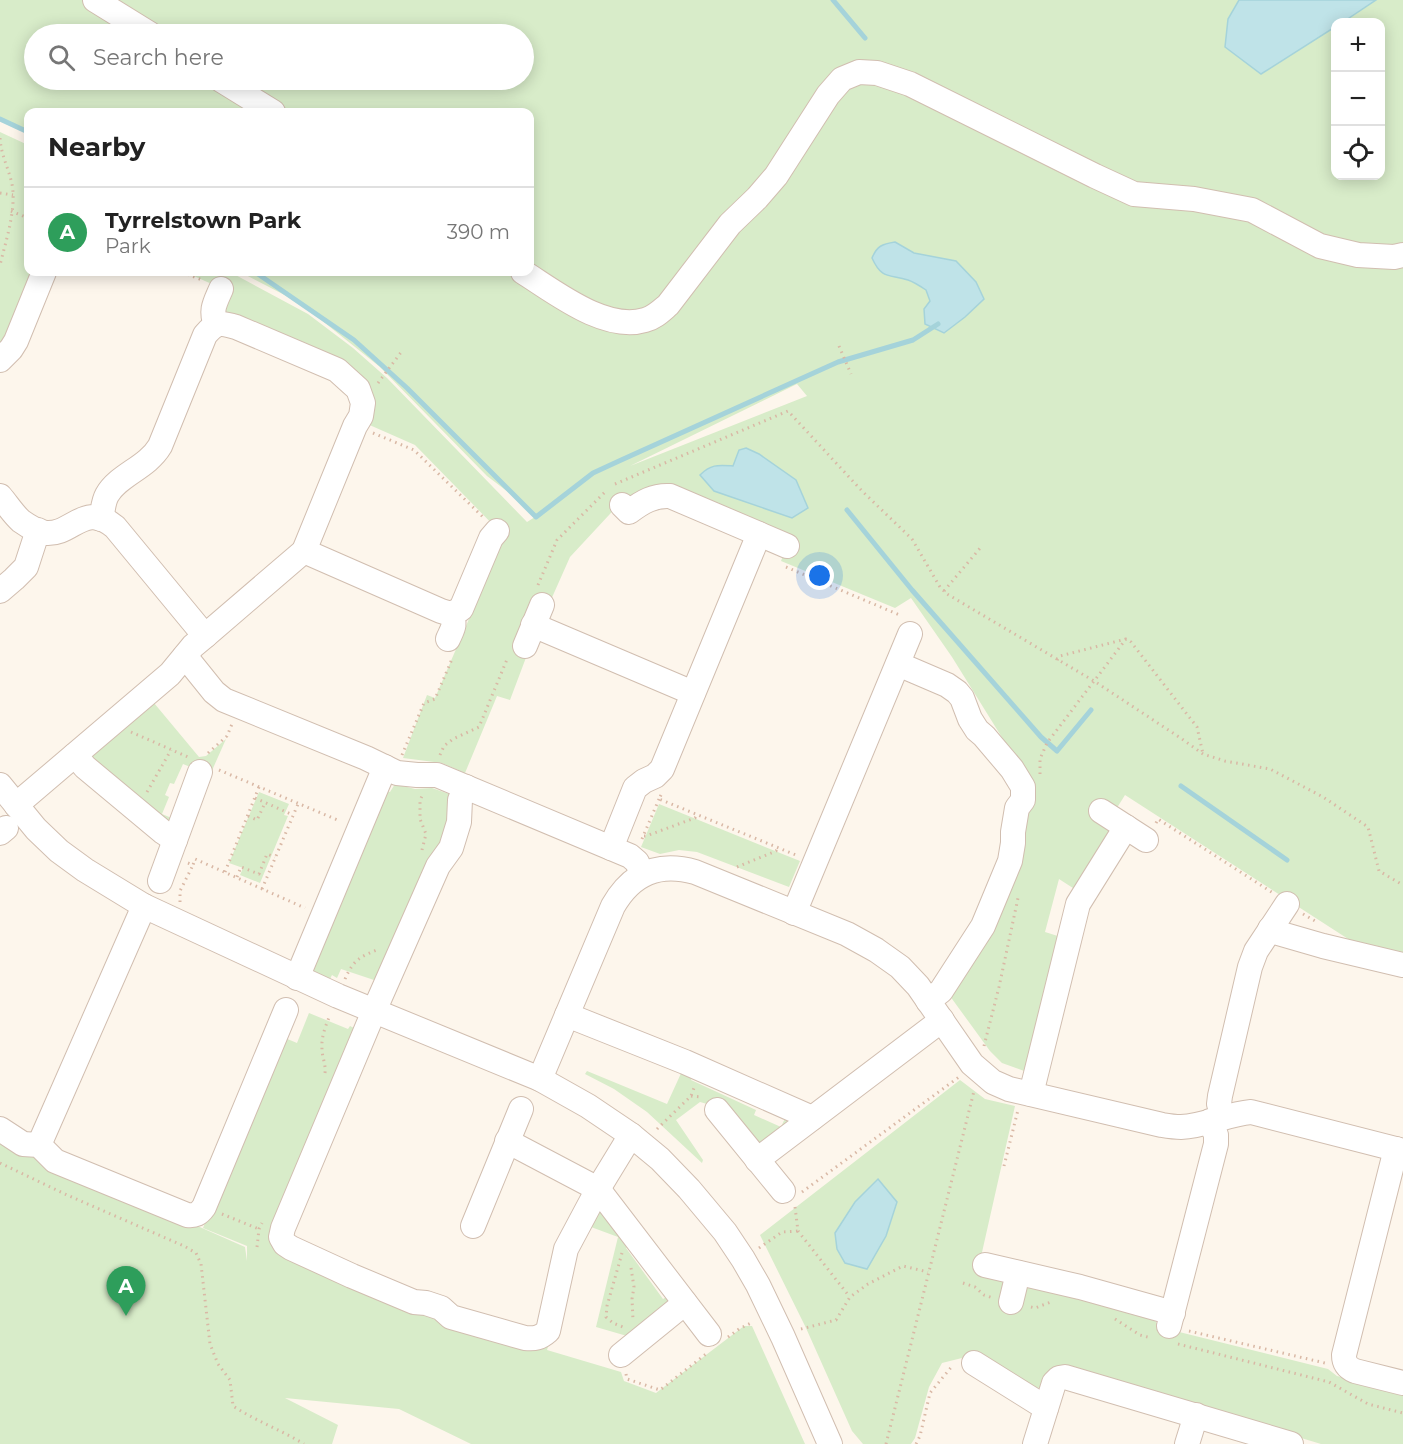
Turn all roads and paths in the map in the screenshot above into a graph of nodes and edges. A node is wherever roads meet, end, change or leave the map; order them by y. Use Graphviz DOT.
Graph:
graph roads {
  1 [pos="95,0"];
  2 [pos="134,24"];
  3 [pos="237,90"];
  4 [pos="266,108"];
  5 [pos="0,138"];
  6 [pos="0,193"];
  7 [pos="13,195"];
  8 [pos="11,211"];
  9 [pos="24,216"];
  10 [pos="1403,255"];
  11 [pos="0,265"];
  12 [pos="42,276"];
  13 [pos="529,276"];
  14 [pos="221,289"];
  15 [pos="216,325"];
  16 [pos="838,346"];
  17 [pos="402,351"];
  18 [pos="0,360"];
  19 [pos="851,374"];
  20 [pos="361,398"];
  21 [pos="788,411"];
  22 [pos="355,426"];
  23 [pos="0,496"];
  24 [pos="622,505"];
  25 [pos="101,519"];
  26 [pos="38,531"];
  27 [pos="497,531"];
  28 [pos="759,534"];
  29 [pos="981,547"];
  30 [pos="304,552"];
  31 [pos="786,556"];
  32 [pos="0,591"];
  33 [pos="944,591"];
  34 [pos="451,614"];
  35 [pos="533,625"];
  36 [pos="910,634"];
  37 [pos="205,636"];
  38 [pos="448,639"];
  39 [pos="1126,639"];
  40 [pos="185,656"];
  41 [pos="1058,660"];
  42 [pos="897,664"];
  43 [pos="1094,681"];
  44 [pos="693,693"];
  45 [pos="240,706"];
  46 [pos="114,722"];
  47 [pos="171,750"];
  48 [pos="1203,754"];
  49 [pos="75,755"];
  50 [pos="392,765"];
  51 [pos="201,767"];
  52 [pos="1040,777"];
  53 [pos="0,785"];
  54 [pos="260,787"];
  55 [pos="466,787"];
  56 [pos="657,788"];
  57 [pos="255,798"];
  58 [pos="265,803"];
  59 [pos="298,804"];
  60 [pos="16,805"];
  61 [pos="1101,811"];
  62 [pos="293,815"];
  63 [pos="697,815"];
  64 [pos="248,816"];
  65 [pos="151,822"];
  66 [pos="359,830"];
  67 [pos="1136,834"];
  68 [pos="644,836"];
  69 [pos="172,847"];
  70 [pos="611,848"];
  71 [pos="778,848"];
  72 [pos="275,857"];
  73 [pos="814,863"];
  74 [pos="639,868"];
  75 [pos="261,869"];
  76 [pos="225,872"];
  77 [pos="269,873"];
  78 [pos="236,878"];
  79 [pos="160,881"];
  80 [pos="1403,885"];
  81 [pos="729,886"];
  82 [pos="262,889"];
  83 [pos="1019,897"];
  84 [pos="1287,904"];
  85 [pos="144,906"];
  86 [pos="794,913"];
  87 [pos="323,916"];
  88 [pos="1315,921"];
  89 [pos="1270,928"];
  90 [pos="1403,965"];
  91 [pos="297,978"];
  92 [pos="286,1010"];
  93 [pos="935,1010"];
  94 [pos="374,1011"];
  95 [pos="567,1015"];
  96 [pos="701,1069"];
  97 [pos="977,1076"];
  98 [pos="540,1079"];
  99 [pos="1027,1093"];
  100 [pos="521,1109"];
  101 [pos="717,1110"];
  102 [pos="812,1118"];
  103 [pos="1217,1119"];
  104 [pos="0,1129"];
  105 [pos="636,1139"];
  106 [pos="507,1141"];
  107 [pos="39,1145"];
  108 [pos="1399,1150"];
  109 [pos="757,1160"];
  110 [pos="0,1163"];
  111 [pos="1004,1166"];
  112 [pos="598,1189"];
  113 [pos="787,1196"];
  114 [pos="1394,1199"];
  115 [pos="204,1207"];
  116 [pos="473,1226"];
  117 [pos="259,1229"];
  118 [pos="798,1231"];
  119 [pos="626,1255"];
  120 [pos="743,1259"];
  121 [pos="629,1263"];
  122 [pos="985,1265"];
  123 [pos="928,1272"];
  124 [pos="1018,1273"];
  125 [pos="963,1283"];
  126 [pos="850,1297"];
  127 [pos="1011,1302"];
  128 [pos="1052,1302"];
  129 [pos="685,1303"];
  130 [pos="772,1313"];
  131 [pos="1109,1316"];
  132 [pos="1169,1331"];
  133 [pos="637,1334"];
  134 [pos="783,1336"];
  135 [pos="714,1342"];
  136 [pos="621,1355"];
  137 [pos="1344,1361"];
  138 [pos="974,1363"];
  139 [pos="1403,1383"];
  140 [pos="1046,1408"];
  141 [pos="1403,1413"];
  142 [pos="1196,1415"];
  143 [pos="304,1444"];
  144 [pos="830,1444"];
  145 [pos="886,1444"];
  146 [pos="916,1444"];
  147 [pos="1035,1444"];
  148 [pos="1187,1444"];
  149 [pos="1291,1444"];
  1 -- 2 [label="street"];
  3 -- 4 [label="street"];
  5 -- 7 [label="path"];
  6 -- 7 [label="path"];
  7 -- 8 [label="path"];
  8 -- 9 [label="path"];
  8 -- 11 [label="path"];
  10 -- 13 [label="street"];
  12 -- 18 [label="street"];
  14 -- 15 [label="street"];
  15 -- 20 [label="street"];
  15 -- 25 [label="street"];
  16 -- 19 [label="path"];
  17 -- 20 [label="path"];
  20 -- 22 [label="street"];
  21 -- 33 [label="path"];
  22 -- 27 [label="path"];
  22 -- 30 [label="street"];
  23 -- 26 [label="street"];
  24 -- 28 [label="street"];
  25 -- 26 [label="street"];
  25 -- 37 [label="street"];
  26 -- 32 [label="street"];
  27 -- 34 [label="street"];
  28 -- 31 [label="street"];
  28 -- 44 [label="street"];
  29 -- 33 [label="path"];
  30 -- 34 [label="street"];
  30 -- 37 [label="street"];
  31 -- 36 [label="path"];
  33 -- 41 [label="path"];
  34 -- 38 [label="street"];
  35 -- 44 [label="street"];
  36 -- 42 [label="street"];
  37 -- 40 [label="street"];
  38 -- 50 [label="path"];
  39 -- 41 [label="path"];
  39 -- 43 [label="path"];
  39 -- 48 [label="path"];
  40 -- 45 [label="street"];
  40 -- 46 [label="street"];
  41 -- 43 [label="path"];
  42 -- 73 [label="street"];
  42 -- 93 [label="street"];
  43 -- 48 [label="path"];
  43 -- 52 [label="path"];
  44 -- 56 [label="street"];
  45 -- 50 [label="street"];
  45 -- 51 [label="path"];
  46 -- 47 [label="path"];
  46 -- 49 [label="street"];
  47 -- 51 [label="path"];
  47 -- 65 [label="path"];
  48 -- 80 [label="path"];
  49 -- 60 [label="street"];
  49 -- 65 [label="street"];
  50 -- 55 [label="street"];
  50 -- 66 [label="street"];
  51 -- 54 [label="path"];
  51 -- 69 [label="street"];
  53 -- 60 [label="street"];
  54 -- 57 [label="path"];
  54 -- 59 [label="path"];
  55 -- 70 [label="street"];
  55 -- 94 [label="street"];
  56 -- 63 [label="path"];
  56 -- 68 [label="path"];
  56 -- 70 [label="street"];
  57 -- 58 [label="path"];
  57 -- 64 [label="path"];
  58 -- 62 [label="path"];
  58 -- 64 [label="path"];
  59 -- 62 [label="path"];
  59 -- 66 [label="path"];
  60 -- 85 [label="street"];
  61 -- 67 [label="street"];
  62 -- 72 [label="path"];
  63 -- 68 [label="path"];
  63 -- 71 [label="path"];
  64 -- 76 [label="path"];
  65 -- 69 [label="street"];
  66 -- 87 [label="street"];
  67 -- 84 [label="path"];
  67 -- 99 [label="street"];
  68 -- 74 [label="path"];
  69 -- 76 [label="path"];
  69 -- 79 [label="street"];
  70 -- 74 [label="street"];
  71 -- 73 [label="path"];
  71 -- 81 [label="path"];
  72 -- 75 [label="path"];
  72 -- 77 [label="path"];
  73 -- 86 [label="street"];
  74 -- 81 [label="street"];
  74 -- 95 [label="street"];
  75 -- 77 [label="path"];
  75 -- 78 [label="path"];
  76 -- 78 [label="path"];
  77 -- 82 [label="path"];
  78 -- 82 [label="path"];
  81 -- 86 [label="street"];
  82 -- 87 [label="path"];
  83 -- 97 [label="path"];
  84 -- 88 [label="path"];
  84 -- 89 [label="street"];
  85 -- 91 [label="street"];
  85 -- 107 [label="street"];
  86 -- 93 [label="street"];
  87 -- 91 [label="street"];
  89 -- 90 [label="street"];
  89 -- 103 [label="street"];
  91 -- 94 [label="street"];
  92 -- 115 [label="street"];
  93 -- 97 [label="street"];
  93 -- 102 [label="street"];
  94 -- 98 [label="street"];
  94 -- 112 [label="street"];
  95 -- 96 [label="street"];
  95 -- 98 [label="street"];
  96 -- 102 [label="street"];
  96 -- 105 [label="path"];
  97 -- 99 [label="street"];
  97 -- 113 [label="path"];
  97 -- 123 [label="path"];
  98 -- 105 [label="street"];
  99 -- 103 [label="street"];
  99 -- 111 [label="path"];
  100 -- 106 [label="street"];
  101 -- 109 [label="street"];
  102 -- 109 [label="street"];
  103 -- 108 [label="street"];
  103 -- 132 [label="street"];
  104 -- 107 [label="street"];
  105 -- 112 [label="street"];
  105 -- 120 [label="street"];
  106 -- 112 [label="street"];
  106 -- 116 [label="street"];
  107 -- 115 [label="street"];
  108 -- 114 [label="street"];
  109 -- 113 [label="street"];
  110 -- 143 [label="path"];
  112 -- 129 [label="street"];
  113 -- 118 [label="path"];
  114 -- 137 [label="street"];
  115 -- 117 [label="path"];
  118 -- 120 [label="path"];
  118 -- 126 [label="path"];
  119 -- 133 [label="path"];
  120 -- 130 [label="street"];
  121 -- 133 [label="path"];
  122 -- 124 [label="street"];
  123 -- 126 [label="path"];
  123 -- 145 [label="path"];
  124 -- 127 [label="street"];
  124 -- 132 [label="street"];
  125 -- 127 [label="path"];
  126 -- 134 [label="path"];
  127 -- 128 [label="path"];
  129 -- 133 [label="street"];
  129 -- 135 [label="street"];
  130 -- 134 [label="street"];
  130 -- 135 [label="path"];
  131 -- 132 [label="path"];
  132 -- 137 [label="path"];
  132 -- 141 [label="path"];
  133 -- 136 [label="street"];
  134 -- 144 [label="street"];
  135 -- 136 [label="path"];
  137 -- 139 [label="street"];
  138 -- 140 [label="street"];
  138 -- 146 [label="path"];
  140 -- 142 [label="street"];
  140 -- 147 [label="street"];
  142 -- 148 [label="street"];
  142 -- 149 [label="street"];
}
